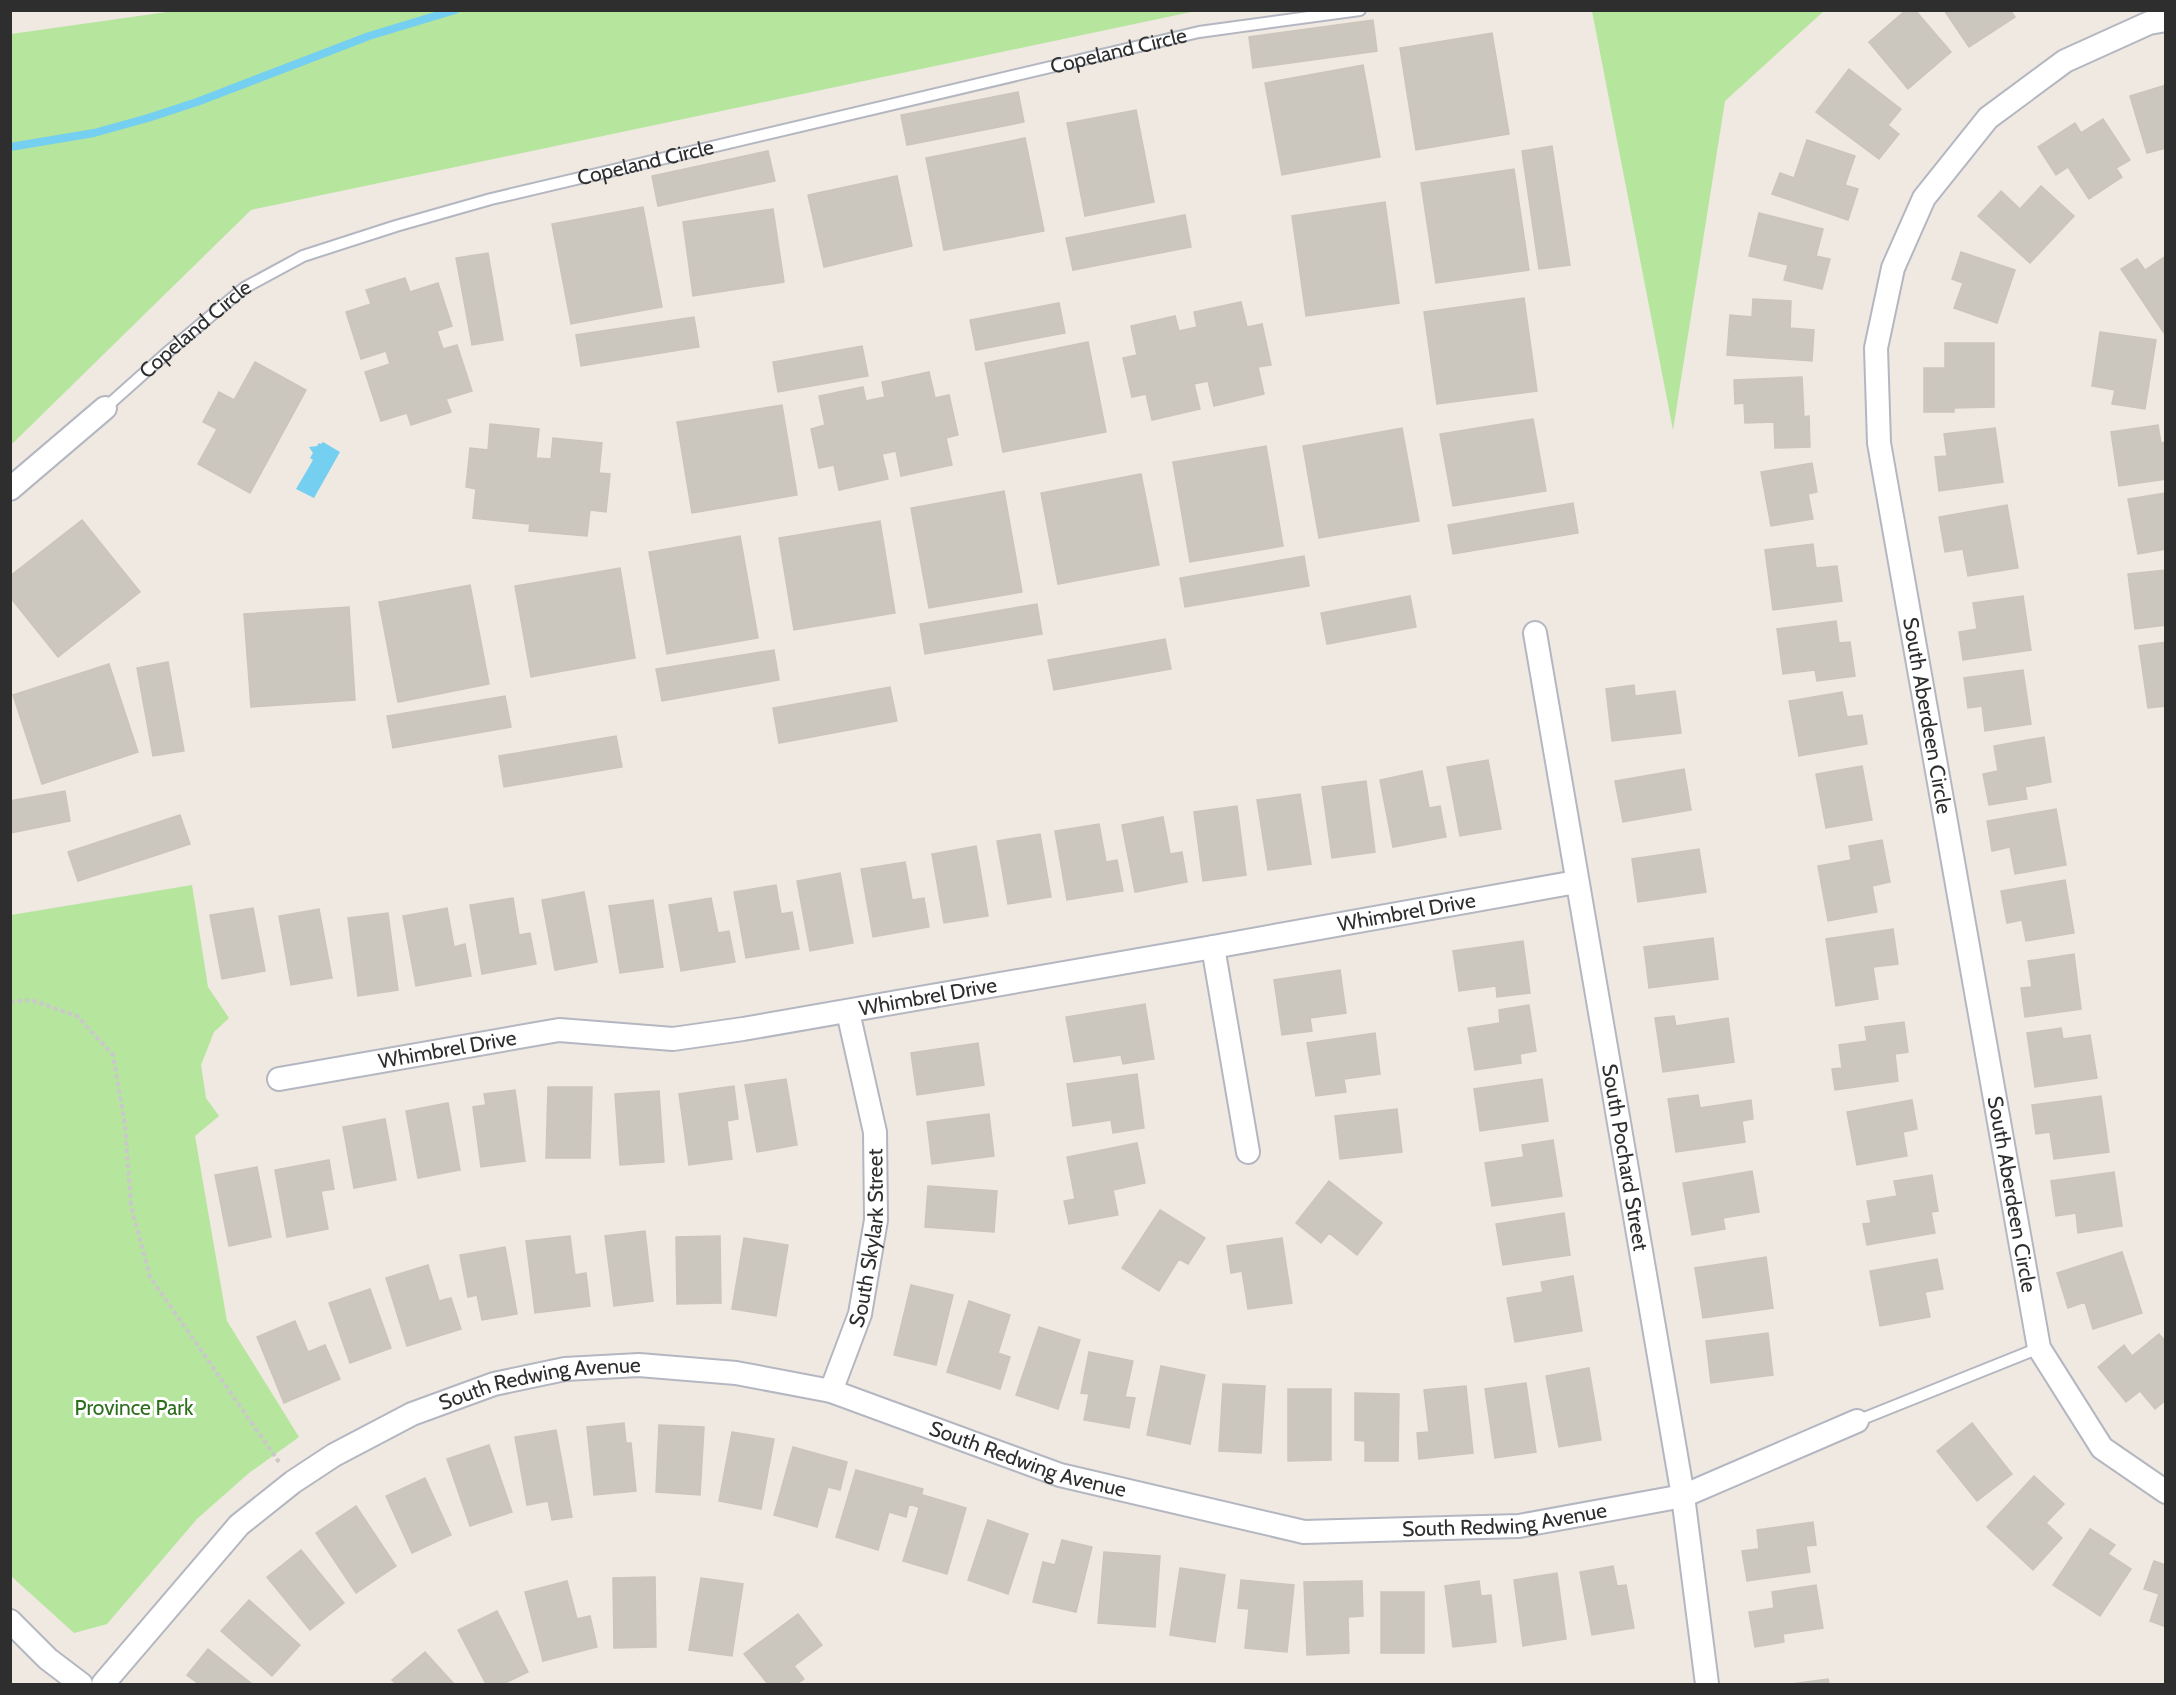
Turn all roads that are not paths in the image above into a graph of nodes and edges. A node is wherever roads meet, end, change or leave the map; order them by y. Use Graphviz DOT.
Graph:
graph roads {
  1 [pos="1360,10"];
  2 [pos="2166,20"];
  3 [pos="105,408"];
  4 [pos="10,489"];
  5 [pos="1535,633"];
  6 [pos="1576,882"];
  7 [pos="1213,947"];
  8 [pos="848,1012"];
  9 [pos="279,1079"];
  10 [pos="1248,1152"];
  11 [pos="2038,1348"];
  12 [pos="831,1391"];
  13 [pos="1857,1421"];
  14 [pos="2166,1491"];
  15 [pos="1683,1496"];
  16 [pos="10,1621"];
  17 [pos="81,1684"];
  18 [pos="103,1684"];
  19 [pos="1707,1684"];
  1 -- 3 [label="lane, Copeland Circle"];
  2 -- 11 [label="street, South Aberdeen Circle"];
  3 -- 4 [label="street, Copeland Circle"];
  5 -- 6 [label="street, South Pochard Street"];
  6 -- 7 [label="street, Whimbrel Drive"];
  6 -- 15 [label="street, South Pochard Street"];
  7 -- 8 [label="street, Whimbrel Drive"];
  7 -- 10 [label="street"];
  8 -- 9 [label="street, Whimbrel Drive"];
  8 -- 12 [label="street, South Skylark Street"];
  11 -- 13 [label="lane, South Redwing Avenue"];
  11 -- 14 [label="street, South Aberdeen Circle"];
  12 -- 15 [label="street, South Redwing Avenue"];
  12 -- 18 [label="street, South Redwing Avenue"];
  13 -- 15 [label="street, South Redwing Avenue"];
  15 -- 19 [label="street, South Pochard Street"];
  16 -- 17 [label="street"];
}
